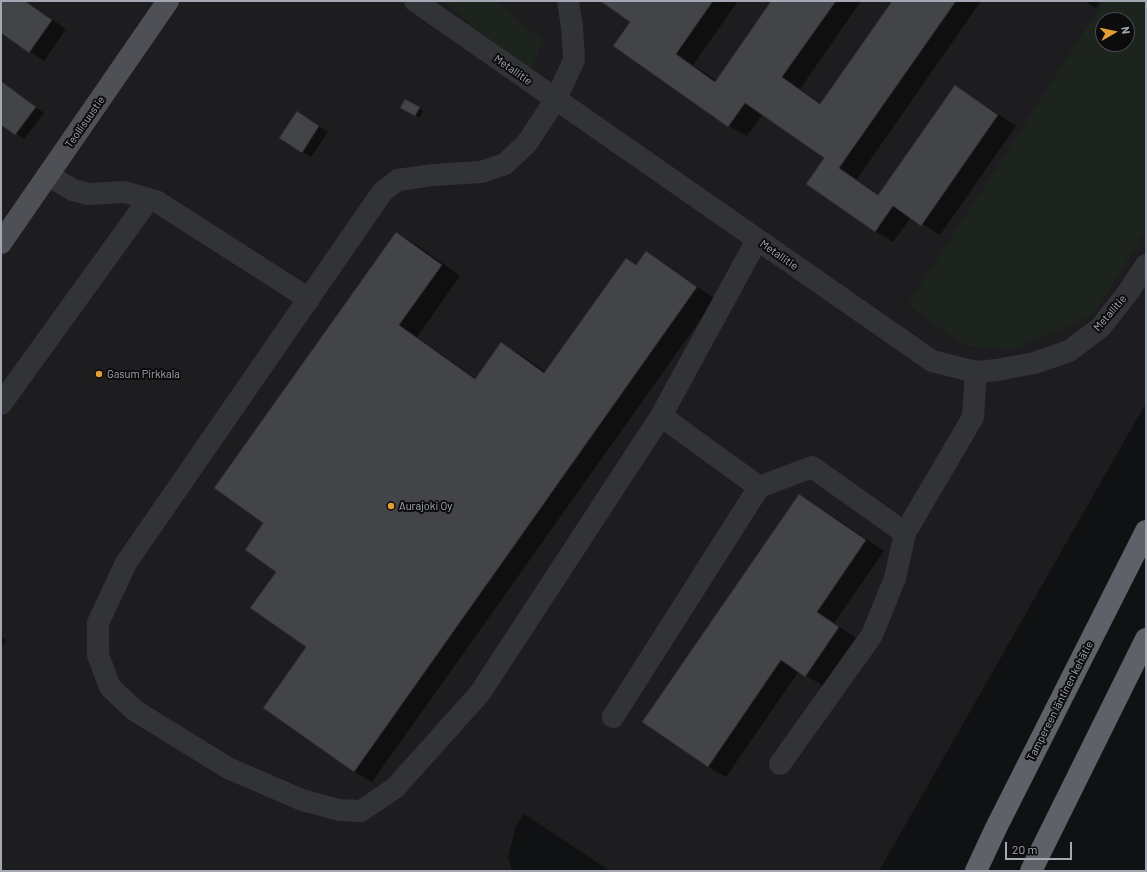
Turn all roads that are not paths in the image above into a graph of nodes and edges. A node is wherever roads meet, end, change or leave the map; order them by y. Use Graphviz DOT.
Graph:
graph roads {
  1 [pos="168,1"];
  2 [pos="415,1"];
  3 [pos="568,1"];
  4 [pos="556,99"];
  5 [pos="48,175"];
  6 [pos="149,199"];
  7 [pos="758,240"];
  8 [pos="1,243"];
  9 [pos="1146,265"];
  10 [pos="308,299"];
  11 [pos="976,372"];
  12 [pos="1,404"];
  13 [pos="660,416"];
  14 [pos="759,487"];
  15 [pos="1146,531"];
  16 [pos="905,533"];
  17 [pos="1146,639"];
  18 [pos="613,717"];
  19 [pos="780,764"];
  20 [pos="996,828"];
  21 [pos="969,871"];
  22 [pos="976,871"];
  23 [pos="1032,871"];
  1 -- 5 [label="main road, Teollisuustie"];
  2 -- 4 [label="street, Metallitie"];
  3 -- 4 [label="street"];
  4 -- 7 [label="street, Metallitie"];
  4 -- 10 [label="street"];
  5 -- 6 [label="street"];
  5 -- 8 [label="main road, Teollisuustie"];
  6 -- 10 [label="street"];
  6 -- 12 [label="street"];
  7 -- 11 [label="street, Metallitie"];
  7 -- 13 [label="street"];
  9 -- 11 [label="street, Metallitie"];
  10 -- 13 [label="street"];
  11 -- 16 [label="street"];
  13 -- 14 [label="street"];
  14 -- 16 [label="street"];
  14 -- 18 [label="street"];
  15 -- 20 [label="highway, Tampereen läntinen kehätie"];
  16 -- 19 [label="street"];
  17 -- 23 [label="highway"];
  20 -- 21 [label="highway"];
  20 -- 22 [label="highway, Tampereen läntinen kehätie"];
}
